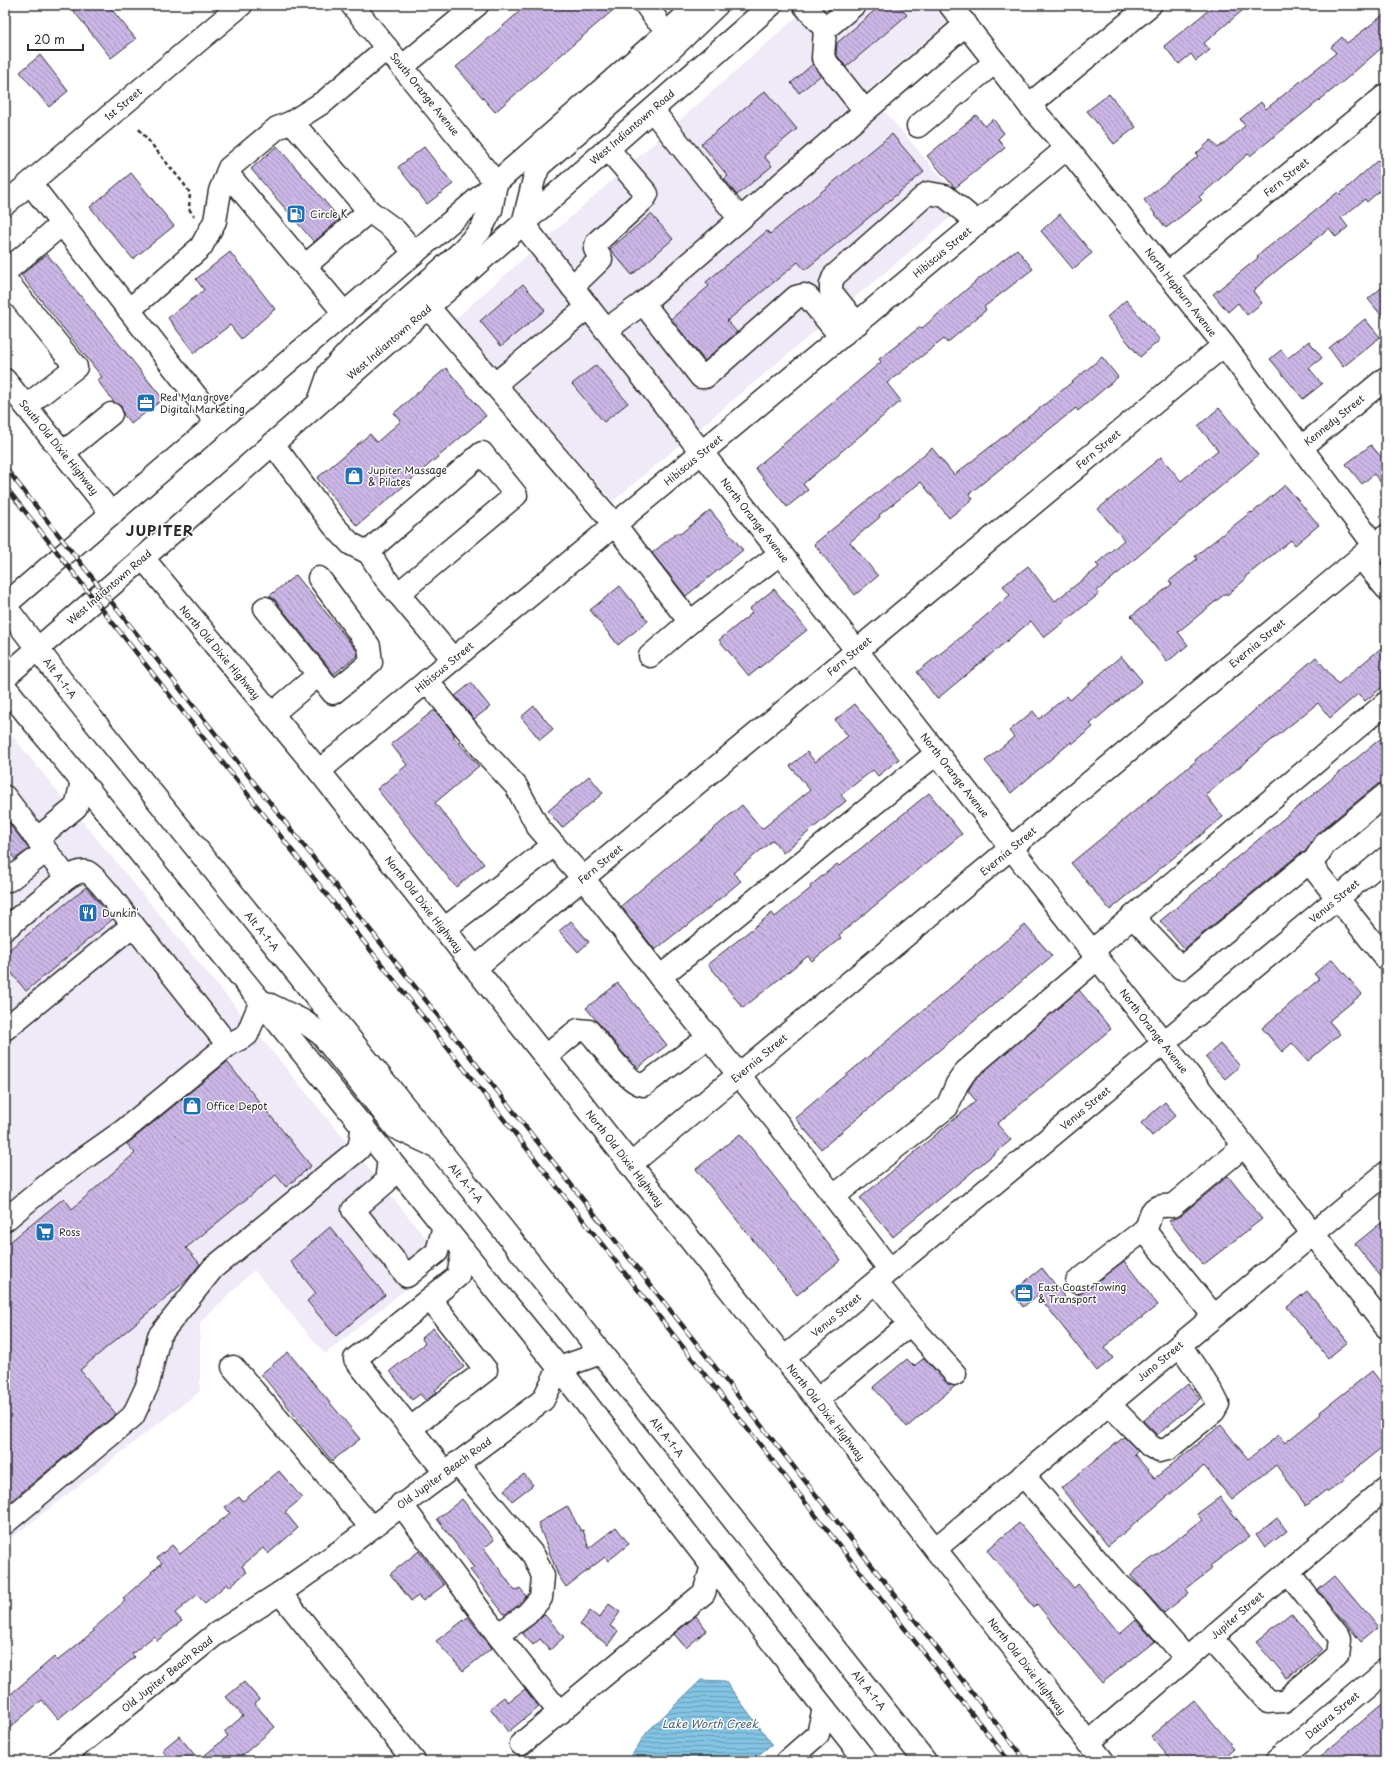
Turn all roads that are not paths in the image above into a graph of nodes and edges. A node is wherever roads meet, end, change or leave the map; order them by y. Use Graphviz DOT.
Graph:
graph roads {
  1 [pos="241,5"];
  2 [pos="352,5"];
  3 [pos="477,5"];
  4 [pos="698,5"];
  5 [pos="717,5"];
  6 [pos="771,5"];
  7 [pos="804,5"];
  8 [pos="854,5"];
  9 [pos="950,5"];
  10 [pos="1150,5"];
  11 [pos="966,24"];
  12 [pos="825,29"];
  13 [pos="387,48"];
  14 [pos="995,62"];
  15 [pos="402,67"];
  16 [pos="1386,95"];
  17 [pos="1029,105"];
  18 [pos="652,110"];
  19 [pos="865,111"];
  20 [pos="292,122"];
  21 [pos="918,126"];
  22 [pos="1067,148"];
  23 [pos="608,149"];
  24 [pos="227,173"];
  25 [pos="30,183"];
  26 [pos="496,183"];
  27 [pos="5,204"];
  28 [pos="369,211"];
  29 [pos="740,219"];
  30 [pos="978,223"];
  31 [pos="62,224"];
  32 [pos="523,224"];
  33 [pos="415,253"];
  34 [pos="305,266"];
  35 [pos="5,272"];
  36 [pos="1167,274"];
  37 [pos="5,279"];
  38 [pos="572,287"];
  39 [pos="643,303"];
  40 [pos="428,307"];
  41 [pos="588,307"];
  42 [pos="129,310"];
  43 [pos="345,314"];
  44 [pos="606,330"];
  45 [pos="849,330"];
  46 [pos="1224,345"];
  47 [pos="1386,378"];
  48 [pos="5,380"];
  49 [pos="495,384"];
  50 [pos="319,403"];
  51 [pos="26,406"];
  52 [pos="111,414"];
  53 [pos="217,423"];
  54 [pos="273,444"];
  55 [pos="1302,447"];
  56 [pos="63,452"];
  57 [pos="702,452"];
  58 [pos="112,514"];
  59 [pos="615,525"];
  60 [pos="1380,541"];
  61 [pos="369,553"];
  62 [pos="781,553"];
  63 [pos="143,558"];
  64 [pos="319,578"];
  65 [pos="1386,588"];
  66 [pos="398,594"];
  67 [pos="5,605"];
  68 [pos="265,608"];
  69 [pos="690,622"];
  70 [pos="38,648"];
  71 [pos="857,650"];
  72 [pos="650,656"];
  73 [pos="453,659"];
  74 [pos="318,675"];
  75 [pos="5,676"];
  76 [pos="427,681"];
  77 [pos="5,687"];
  78 [pos="1386,703"];
  79 [pos="272,714"];
  80 [pos="937,753"];
  81 [pos="319,771"];
  82 [pos="82,781"];
  83 [pos="1386,794"];
  84 [pos="5,798"];
  85 [pos="41,845"];
  86 [pos="554,845"];
  87 [pos="1012,848"];
  88 [pos="1386,858"];
  89 [pos="1311,865"];
  90 [pos="67,878"];
  91 [pos="583,878"];
  92 [pos="6,879"];
  93 [pos="1337,899"];
  94 [pos="1133,917"];
  95 [pos="133,926"];
  96 [pos="5,929"];
  97 [pos="444,929"];
  98 [pos="1095,955"];
  99 [pos="1386,960"];
  100 [pos="475,968"];
  101 [pos="660,977"];
  102 [pos="261,1001"];
  103 [pos="5,1029"];
  104 [pos="709,1037"];
  105 [pos="1163,1043"];
  106 [pos="228,1045"];
  107 [pos="545,1057"];
  108 [pos="739,1074"];
  109 [pos="363,1125"];
  110 [pos="1244,1146"];
  111 [pos="436,1147"];
  112 [pos="389,1158"];
  113 [pos="630,1165"];
  114 [pos="1386,1173"];
  115 [pos="834,1196"];
  116 [pos="5,1219"];
  117 [pos="444,1226"];
  118 [pos="1144,1230"];
  119 [pos="1313,1234"];
  120 [pos="463,1250"];
  121 [pos="883,1276"];
  122 [pos="1076,1282"];
  123 [pos="430,1299"];
  124 [pos="1214,1316"];
  125 [pos="910,1324"];
  126 [pos="1386,1327"];
  127 [pos="1180,1345"];
  128 [pos="601,1353"];
  129 [pos="784,1358"];
  130 [pos="233,1367"];
  131 [pos="559,1368"];
  132 [pos="955,1374"];
  133 [pos="817,1400"];
  134 [pos="1109,1404"];
  135 [pos="411,1428"];
  136 [pos="451,1467"];
  137 [pos="1024,1475"];
  138 [pos="1386,1488"];
  139 [pos="401,1504"];
  140 [pos="5,1523"];
  141 [pos="371,1527"];
  142 [pos="935,1549"];
  143 [pos="712,1566"];
  144 [pos="1288,1572"];
  145 [pos="280,1593"];
  146 [pos="498,1635"];
  147 [pos="1211,1638"];
  148 [pos="1187,1658"];
  149 [pos="1386,1670"];
  150 [pos="824,1708"];
  151 [pos="560,1713"];
  152 [pos="1088,1742"];
  153 [pos="521,1744"];
  154 [pos="1284,1759"];
  155 [pos="59,1761"];
  156 [pos="414,1761"];
  157 [pos="784,1761"];
  158 [pos="866,1761"];
  159 [pos="925,1761"];
  160 [pos="1103,1761"];
  1 -- 25 [label="street, 1st Street"];
  2 -- 13 [label="street, South Orange Avenue"];
  3 -- 15 [label="street"];
  4 -- 26 [label="street"];
  5 -- 32 [label="street"];
  6 -- 18 [label="street, West Indiantown Road"];
  7 -- 12 [label="street"];
  8 -- 12 [label="street"];
  9 -- 11 [label="street, North Hepburn Avenue"];
  10 -- 17 [label="street"];
  11 -- 14 [label="street, North Hepburn Avenue"];
  11 -- 19 [label="street"];
  12 -- 19 [label="street"];
  13 -- 15 [label="street, South Orange Avenue"];
  13 -- 20 [label="street"];
  14 -- 17 [label="street, North Hepburn Avenue"];
  14 -- 21 [label="street"];
  15 -- 26 [label="street, South Orange Avenue"];
  16 -- 36 [label="street, Fern Street"];
  17 -- 22 [label="street, North Hepburn Avenue"];
  18 -- 23 [label="street, West Indiantown Road"];
  18 -- 29 [label="street"];
  19 -- 29 [label="street"];
  20 -- 24 [label="street"];
  20 -- 28 [label="street"];
  22 -- 30 [label="street, Hibiscus Street"];
  22 -- 36 [label="street, North Hepburn Avenue"];
  23 -- 32 [label="street, West Indiantown Road"];
  23 -- 38 [label="street"];
  24 -- 34 [label="street"];
  24 -- 42 [label="street"];
  25 -- 27 [label="street, 1st Street"];
  25 -- 31 [label="street"];
  26 -- 33 [label="street"];
  26 -- 50 [label="street"];
  28 -- 33 [label="street"];
  28 -- 34 [label="street"];
  29 -- 39 [label="street"];
  30 -- 45 [label="street, Hibiscus Street"];
  30 -- 45 [label="street"];
  31 -- 35 [label="street"];
  31 -- 42 [label="street"];
  32 -- 38 [label="street, North Orange Avenue"];
  32 -- 40 [label="street, West Indiantown Road"];
  33 -- 43 [label="street"];
  34 -- 43 [label="street"];
  36 -- 46 [label="street, North Hepburn Avenue"];
  37 -- 51 [label="street"];
  38 -- 41 [label="street, North Orange Avenue"];
  39 -- 44 [label="street"];
  39 -- 45 [label="street"];
  40 -- 49 [label="street"];
  40 -- 50 [label="street, West Indiantown Road"];
  41 -- 44 [label="street, North Orange Avenue"];
  41 -- 49 [label="street"];
  42 -- 53 [label="street"];
  43 -- 53 [label="street"];
  44 -- 57 [label="street, North Orange Avenue"];
  45 -- 57 [label="street, Hibiscus Street"];
  46 -- 55 [label="street, North Hepburn Avenue"];
  46 -- 71 [label="street, Fern Street"];
  47 -- 55 [label="street, Kennedy Street"];
  48 -- 51 [label="street, South Old Dixie Highway"];
  49 -- 59 [label="street"];
  50 -- 54 [label="street, West Indiantown Road"];
  51 -- 56 [label="street, South Old Dixie Highway"];
  52 -- 56 [label="street"];
  53 -- 58 [label="street"];
  54 -- 61 [label="street"];
  54 -- 63 [label="street, West Indiantown Road"];
  55 -- 60 [label="street, North Hepburn Avenue"];
  56 -- 58 [label="street, South Old Dixie Highway"];
  57 -- 59 [label="street, Hibiscus Street"];
  57 -- 62 [label="street, North Orange Avenue"];
  58 -- 67 [label="street"];
  59 -- 69 [label="street"];
  59 -- 73 [label="street, Hibiscus Street"];
  60 -- 65 [label="street"];
  60 -- 87 [label="street, Evernia Street"];
  61 -- 66 [label="street"];
  61 -- 66 [label="street"];
  62 -- 69 [label="street"];
  62 -- 71 [label="street, North Orange Avenue"];
  63 -- 70 [label="street, West Indiantown Road"];
  63 -- 79 [label="street, North Old Dixie Highway"];
  64 -- 74 [label="street"];
  66 -- 73 [label="street"];
  67 -- 70 [label="street, Alt A-1-A"];
  68 -- 74 [label="street"];
  69 -- 72 [label="street"];
  70 -- 75 [label="street, West Indiantown Road"];
  70 -- 111 [label="street, Alt A-1-A"];
  71 -- 80 [label="street, North Orange Avenue"];
  71 -- 91 [label="street, Fern Street"];
  73 -- 76 [label="street, Hibiscus Street"];
  74 -- 79 [label="street"];
  76 -- 81 [label="street, Hibiscus Street"];
  76 -- 86 [label="street"];
  77 -- 82 [label="street"];
  78 -- 94 [label="street"];
  79 -- 81 [label="street, North Old Dixie Highway"];
  80 -- 87 [label="street, North Orange Avenue"];
  80 -- 101 [label="street"];
  81 -- 97 [label="street, North Old Dixie Highway"];
  82 -- 85 [label="street"];
  82 -- 102 [label="street"];
  83 -- 89 [label="street"];
  84 -- 85 [label="street"];
  85 -- 90 [label="street"];
  85 -- 92 [label="street"];
  86 -- 91 [label="street"];
  86 -- 97 [label="street"];
  87 -- 98 [label="street, North Orange Avenue"];
  87 -- 108 [label="street, Evernia Street"];
  88 -- 93 [label="street, Venus Street"];
  89 -- 93 [label="street"];
  89 -- 94 [label="street"];
  90 -- 95 [label="street"];
  90 -- 96 [label="street"];
  91 -- 100 [label="street, Fern Street"];
  91 -- 101 [label="street"];
  93 -- 99 [label="street"];
  93 -- 105 [label="street, Venus Street"];
  94 -- 98 [label="street"];
  95 -- 103 [label="street"];
  95 -- 106 [label="street"];
  97 -- 100 [label="street, North Old Dixie Highway"];
  98 -- 105 [label="street, North Orange Avenue"];
  98 -- 115 [label="street"];
  100 -- 107 [label="street, North Old Dixie Highway"];
  101 -- 104 [label="street"];
  102 -- 106 [label="street"];
  102 -- 109 [label="street"];
  102 -- 111 [label="street"];
  104 -- 107 [label="street"];
  104 -- 108 [label="street"];
  105 -- 110 [label="street, North Orange Avenue"];
  105 -- 121 [label="street, Venus Street"];
  106 -- 116 [label="street"];
  107 -- 113 [label="street, North Old Dixie Highway"];
  108 -- 113 [label="street, Evernia Street"];
  108 -- 115 [label="street"];
  109 -- 112 [label="street"];
  109 -- 140 [label="street"];
  110 -- 118 [label="street"];
  110 -- 119 [label="street, North Orange Avenue"];
  111 -- 128 [label="street, Alt A-1-A"];
  112 -- 117 [label="street"];
  112 -- 117 [label="street"];
  113 -- 129 [label="street, North Old Dixie Highway"];
  114 -- 119 [label="street, Juno Street"];
  115 -- 121 [label="street"];
  117 -- 120 [label="street"];
  118 -- 122 [label="street"];
  118 -- 124 [label="street"];
  119 -- 124 [label="street, Juno Street"];
  119 -- 126 [label="street, North Orange Avenue"];
  120 -- 123 [label="street"];
  120 -- 131 [label="street"];
  121 -- 125 [label="street"];
  121 -- 129 [label="street, Venus Street"];
  123 -- 135 [label="street"];
  123 -- 135 [label="street"];
  124 -- 127 [label="street, Juno Street"];
  125 -- 132 [label="street"];
  125 -- 133 [label="street"];
  127 -- 134 [label="street, Juno Street"];
  127 -- 134 [label="street"];
  128 -- 131 [label="street"];
  128 -- 159 [label="street, Alt A-1-A"];
  129 -- 133 [label="street, North Old Dixie Highway"];
  130 -- 141 [label="street"];
  131 -- 136 [label="street, Old Jupiter Beach Road"];
  131 -- 143 [label="street"];
  133 -- 142 [label="street, North Old Dixie Highway"];
  134 -- 137 [label="street, Juno Street"];
  135 -- 136 [label="street"];
  136 -- 139 [label="street, Old Jupiter Beach Road"];
  136 -- 146 [label="street"];
  137 -- 142 [label="street, Juno Street"];
  137 -- 148 [label="street"];
  138 -- 144 [label="street, Jupiter Street"];
  139 -- 141 [label="street, Old Jupiter Beach Road"];
  139 -- 146 [label="street"];
  141 -- 145 [label="street, Old Jupiter Beach Road"];
  142 -- 152 [label="street, North Old Dixie Highway"];
  143 -- 150 [label="street"];
  143 -- 151 [label="street"];
  144 -- 147 [label="street, Jupiter Street"];
  144 -- 147 [label="street"];
  145 -- 155 [label="street, Old Jupiter Beach Road"];
  145 -- 156 [label="street"];
  146 -- 151 [label="street"];
  147 -- 148 [label="street, Jupiter Street"];
  148 -- 152 [label="street, Jupiter Street"];
  149 -- 154 [label="street, Datura Street"];
  150 -- 157 [label="street"];
  150 -- 158 [label="street"];
  151 -- 153 [label="street"];
  152 -- 160 [label="street, North Old Dixie Highway"];
}
